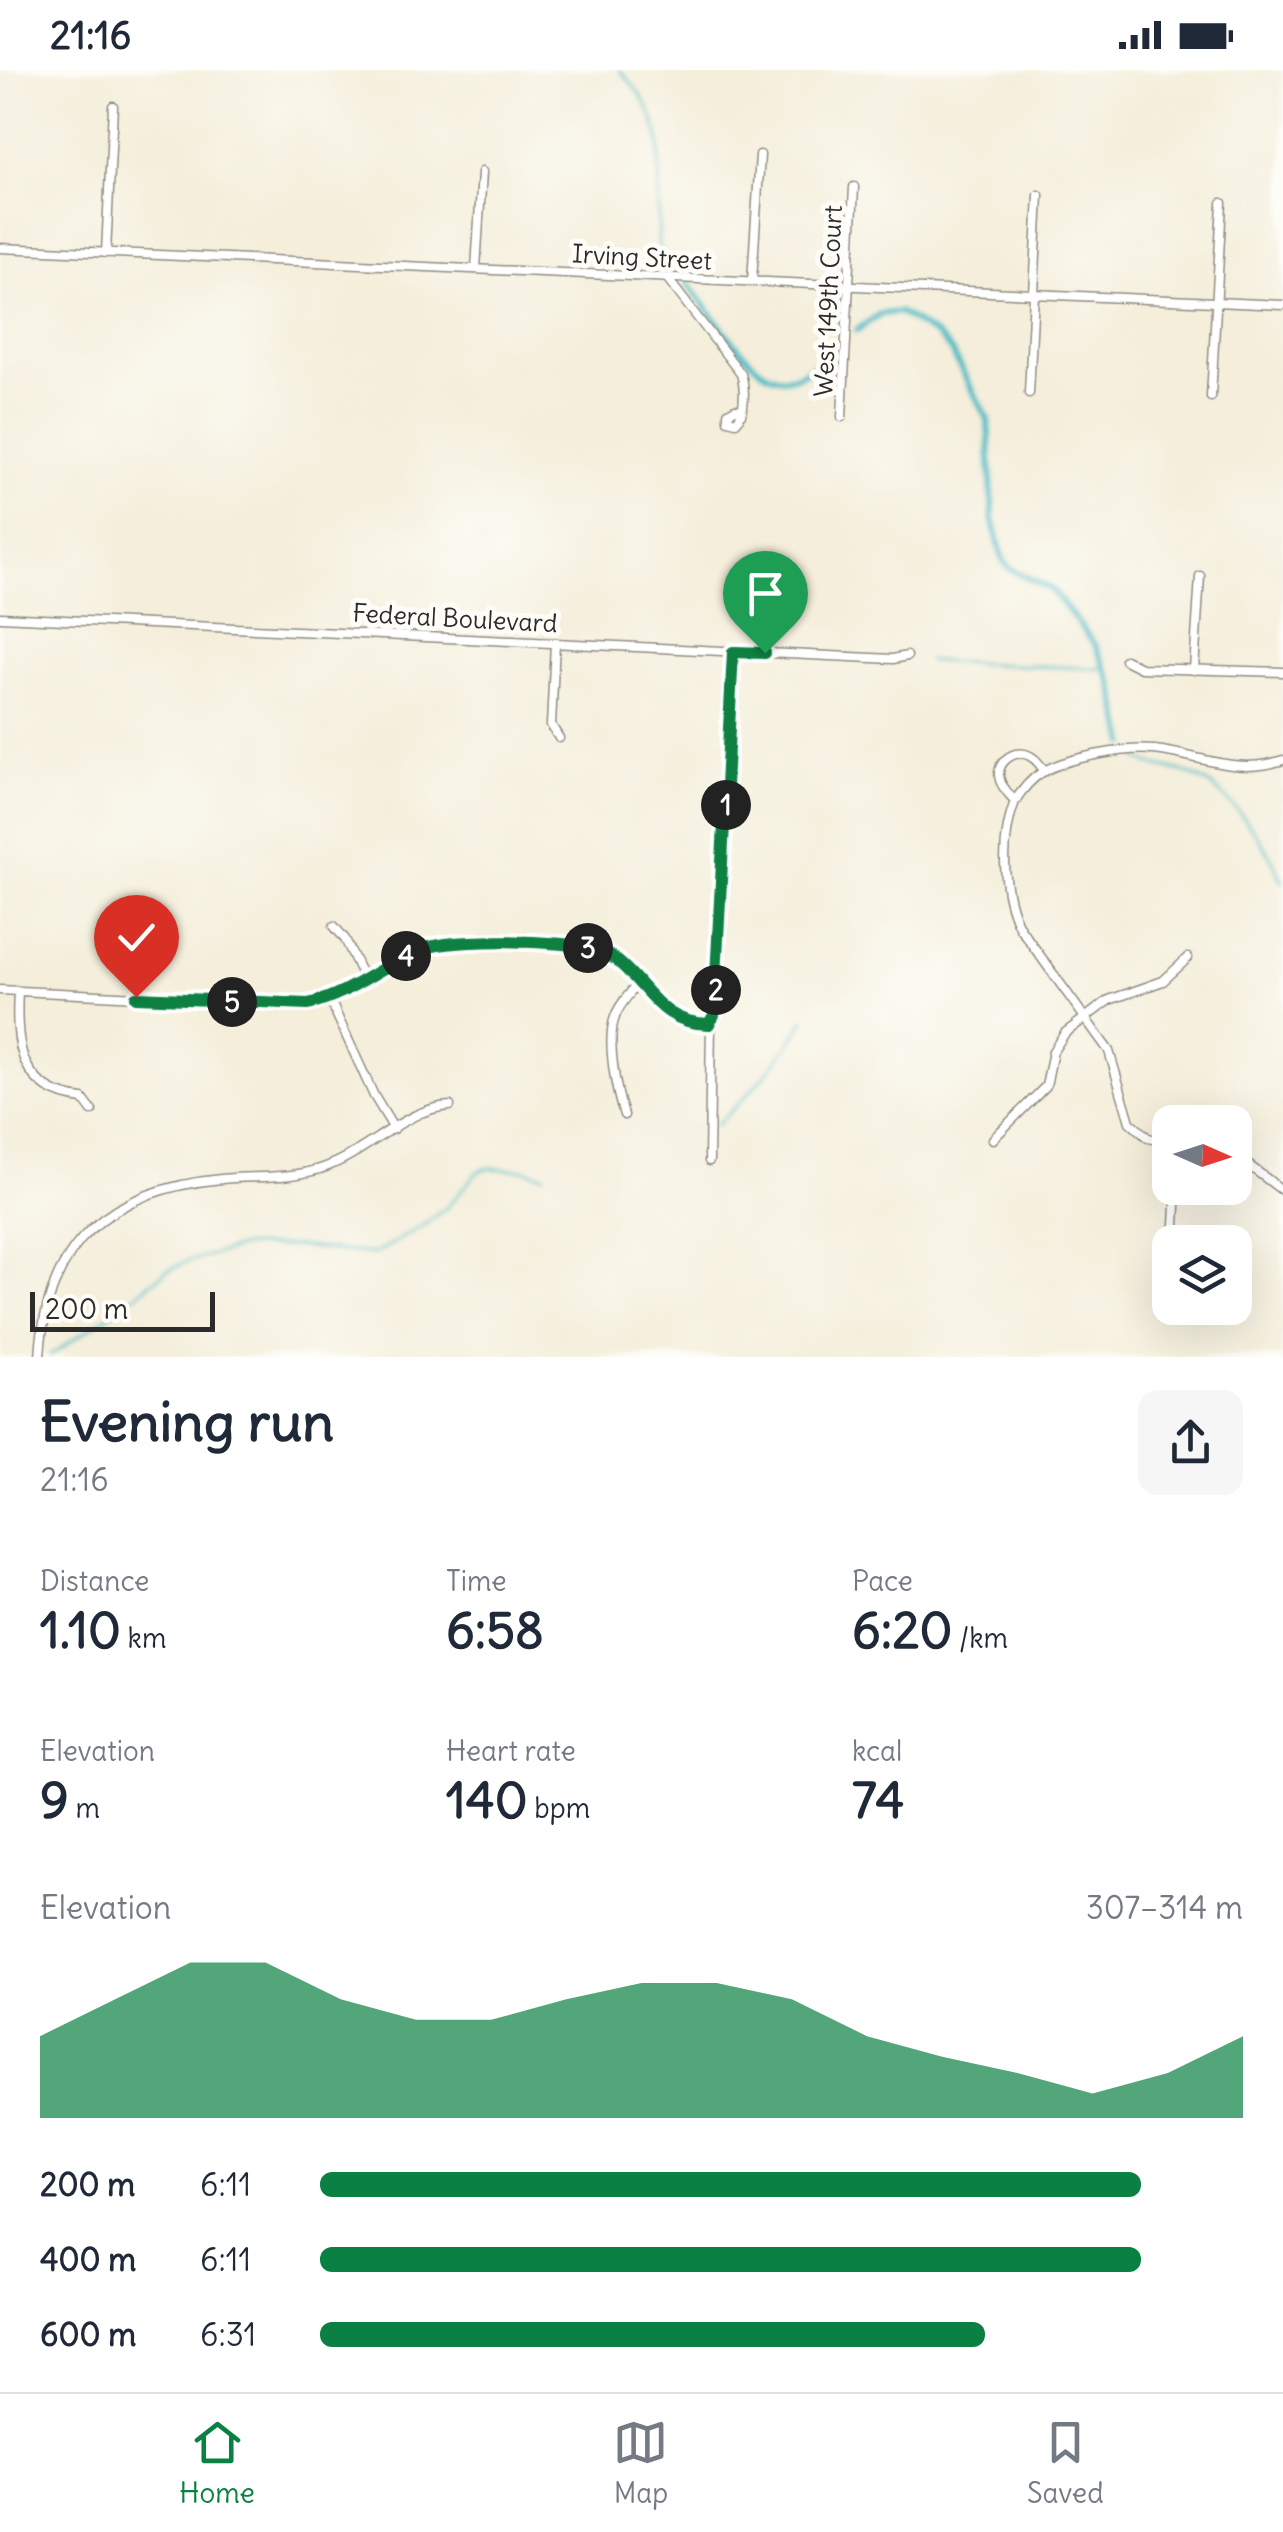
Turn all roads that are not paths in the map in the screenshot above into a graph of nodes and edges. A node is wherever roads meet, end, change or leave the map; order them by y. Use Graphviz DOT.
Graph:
graph roads {
  1 [pos="112,106"];
  2 [pos="760,155"];
  3 [pos="482,172"];
  4 [pos="854,187"];
  5 [pos="1039,195"];
  6 [pos="1222,203"];
  7 [pos="0,248"];
  8 [pos="106,253"];
  9 [pos="476,269"];
  10 [pos="667,278"];
  11 [pos="752,282"];
  12 [pos="848,286"];
  13 [pos="1034,294"];
  14 [pos="1216,302"];
  15 [pos="1283,305"];
  16 [pos="1029,393"];
  17 [pos="1212,397"];
  18 [pos="742,410"];
  19 [pos="842,417"];
  20 [pos="1200,576"];
  21 [pos="0,617"];
  22 [pos="555,643"];
  23 [pos="733,652"];
  24 [pos="907,656"];
  25 [pos="1124,660"];
  26 [pos="1194,670"];
  27 [pos="1283,672"];
  28 [pos="559,738"];
  29 [pos="1283,760"];
  30 [pos="1045,770"];
  31 [pos="1016,802"];
  32 [pos="334,926"];
  33 [pos="1188,958"];
  34 [pos="364,979"];
  35 [pos="638,983"];
  36 [pos="0,990"];
  37 [pos="18,991"];
  38 [pos="330,998"];
  39 [pos="1086,1017"];
  40 [pos="711,1022"];
  41 [pos="450,1106"];
  42 [pos="92,1111"];
  43 [pos="624,1115"];
  44 [pos="394,1130"];
  45 [pos="993,1139"];
  46 [pos="1152,1139"];
  47 [pos="709,1161"];
  48 [pos="1252,1168"];
  49 [pos="1283,1191"];
  50 [pos="40,1357"];
  1 -- 8 [label="street"];
  2 -- 11 [label="street"];
  3 -- 9 [label="street"];
  4 -- 12 [label="street, West 149th Court"];
  5 -- 13 [label="street"];
  6 -- 14 [label="street"];
  7 -- 8 [label="street, Irving Street"];
  8 -- 9 [label="street, Irving Street"];
  9 -- 10 [label="street, Irving Street"];
  10 -- 11 [label="street, Irving Street"];
  10 -- 18 [label="street"];
  11 -- 12 [label="street, Irving Street"];
  12 -- 13 [label="street, Irving Street"];
  12 -- 19 [label="street, West 149th Court"];
  13 -- 14 [label="street, Irving Street"];
  13 -- 16 [label="street"];
  14 -- 15 [label="street, Irving Street"];
  14 -- 17 [label="street"];
  20 -- 26 [label="street"];
  21 -- 22 [label="street, Federal Boulevard"];
  22 -- 23 [label="street, Federal Boulevard"];
  22 -- 28 [label="street"];
  23 -- 24 [label="street, Federal Boulevard"];
  23 -- 40 [label="street"];
  25 -- 26 [label="street"];
  26 -- 27 [label="street"];
  29 -- 30 [label="street"];
  30 -- 31 [label="street"];
  30 -- 31 [label="street"];
  31 -- 39 [label="street"];
  32 -- 34 [label="street"];
  33 -- 39 [label="street"];
  34 -- 35 [label="street"];
  34 -- 38 [label="street"];
  35 -- 40 [label="street"];
  35 -- 43 [label="street"];
  36 -- 37 [label="street"];
  37 -- 38 [label="street"];
  37 -- 42 [label="street"];
  38 -- 44 [label="street"];
  39 -- 45 [label="street"];
  39 -- 46 [label="street"];
  40 -- 47 [label="street"];
  41 -- 44 [label="street"];
  44 -- 50 [label="street"];
  48 -- 49 [label="street"];
}
